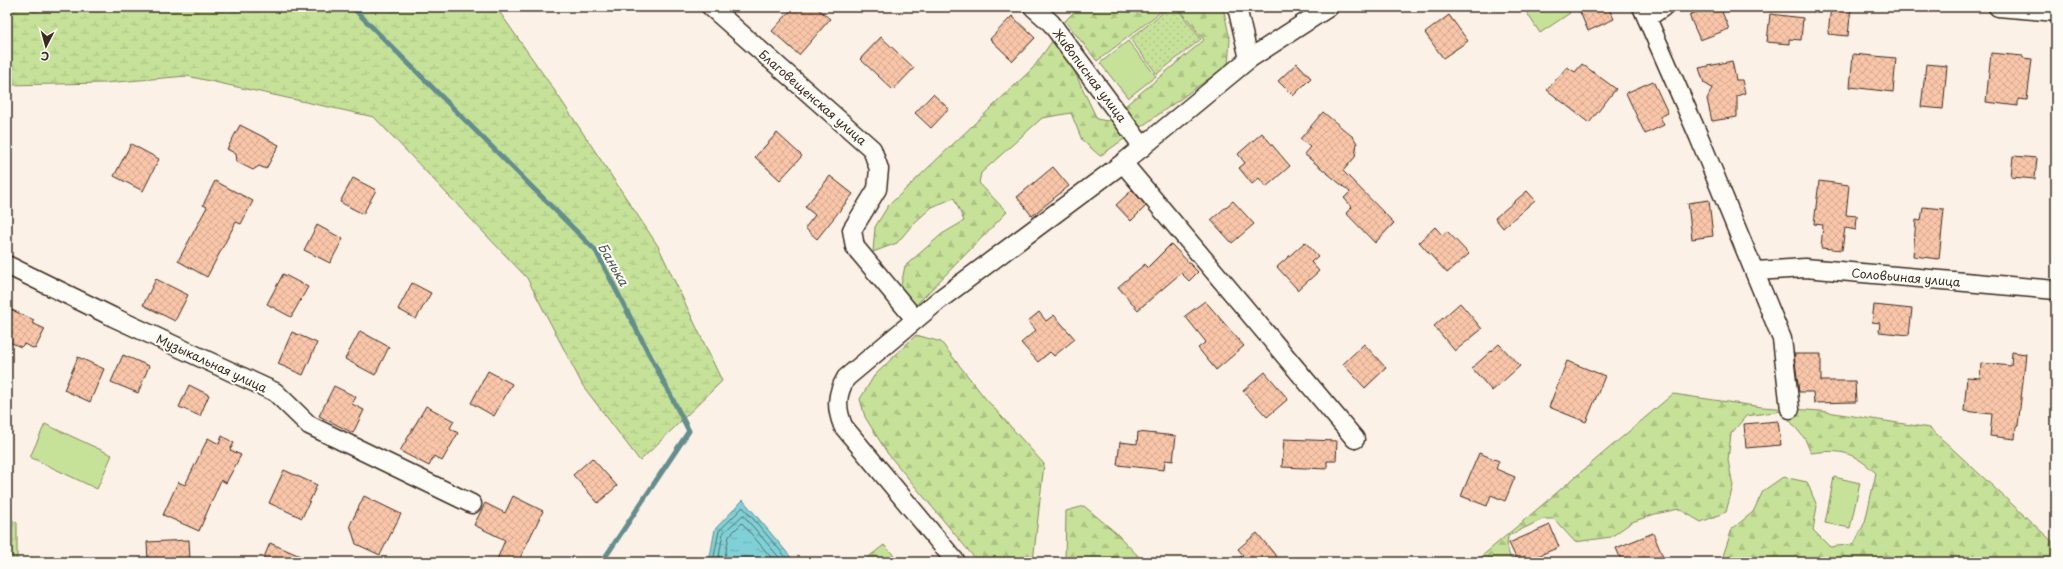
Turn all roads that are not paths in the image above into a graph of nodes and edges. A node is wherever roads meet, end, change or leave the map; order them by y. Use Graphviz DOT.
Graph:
graph roads {
  1 [pos="711,7"];
  2 [pos="1033,7"];
  3 [pos="1237,7"];
  4 [pos="1329,7"];
  5 [pos="1663,7"];
  6 [pos="1998,7"];
  7 [pos="2056,12"];
  8 [pos="1645,13"];
  9 [pos="1249,59"];
  10 [pos="1143,147"];
  11 [pos="1123,163"];
  12 [pos="7,266"];
  13 [pos="1755,271"];
  14 [pos="2056,290"];
  15 [pos="915,320"];
  16 [pos="1790,409"];
  17 [pos="1355,439"];
  18 [pos="472,504"];
  19 [pos="956,562"];
  1 -- 15 [label="street, Благовещенская улица"];
  2 -- 10 [label="street, Живописная улица"];
  3 -- 9 [label="street"];
  4 -- 9 [label="street"];
  5 -- 8 [label="street"];
  6 -- 7 [label="street"];
  8 -- 13 [label="street"];
  9 -- 10 [label="street"];
  10 -- 11 [label="street"];
  11 -- 15 [label="street"];
  11 -- 17 [label="street"];
  12 -- 18 [label="street, Музыкальная улица"];
  13 -- 14 [label="street, Соловьиная улица"];
  13 -- 16 [label="street"];
  15 -- 19 [label="street"];
}
